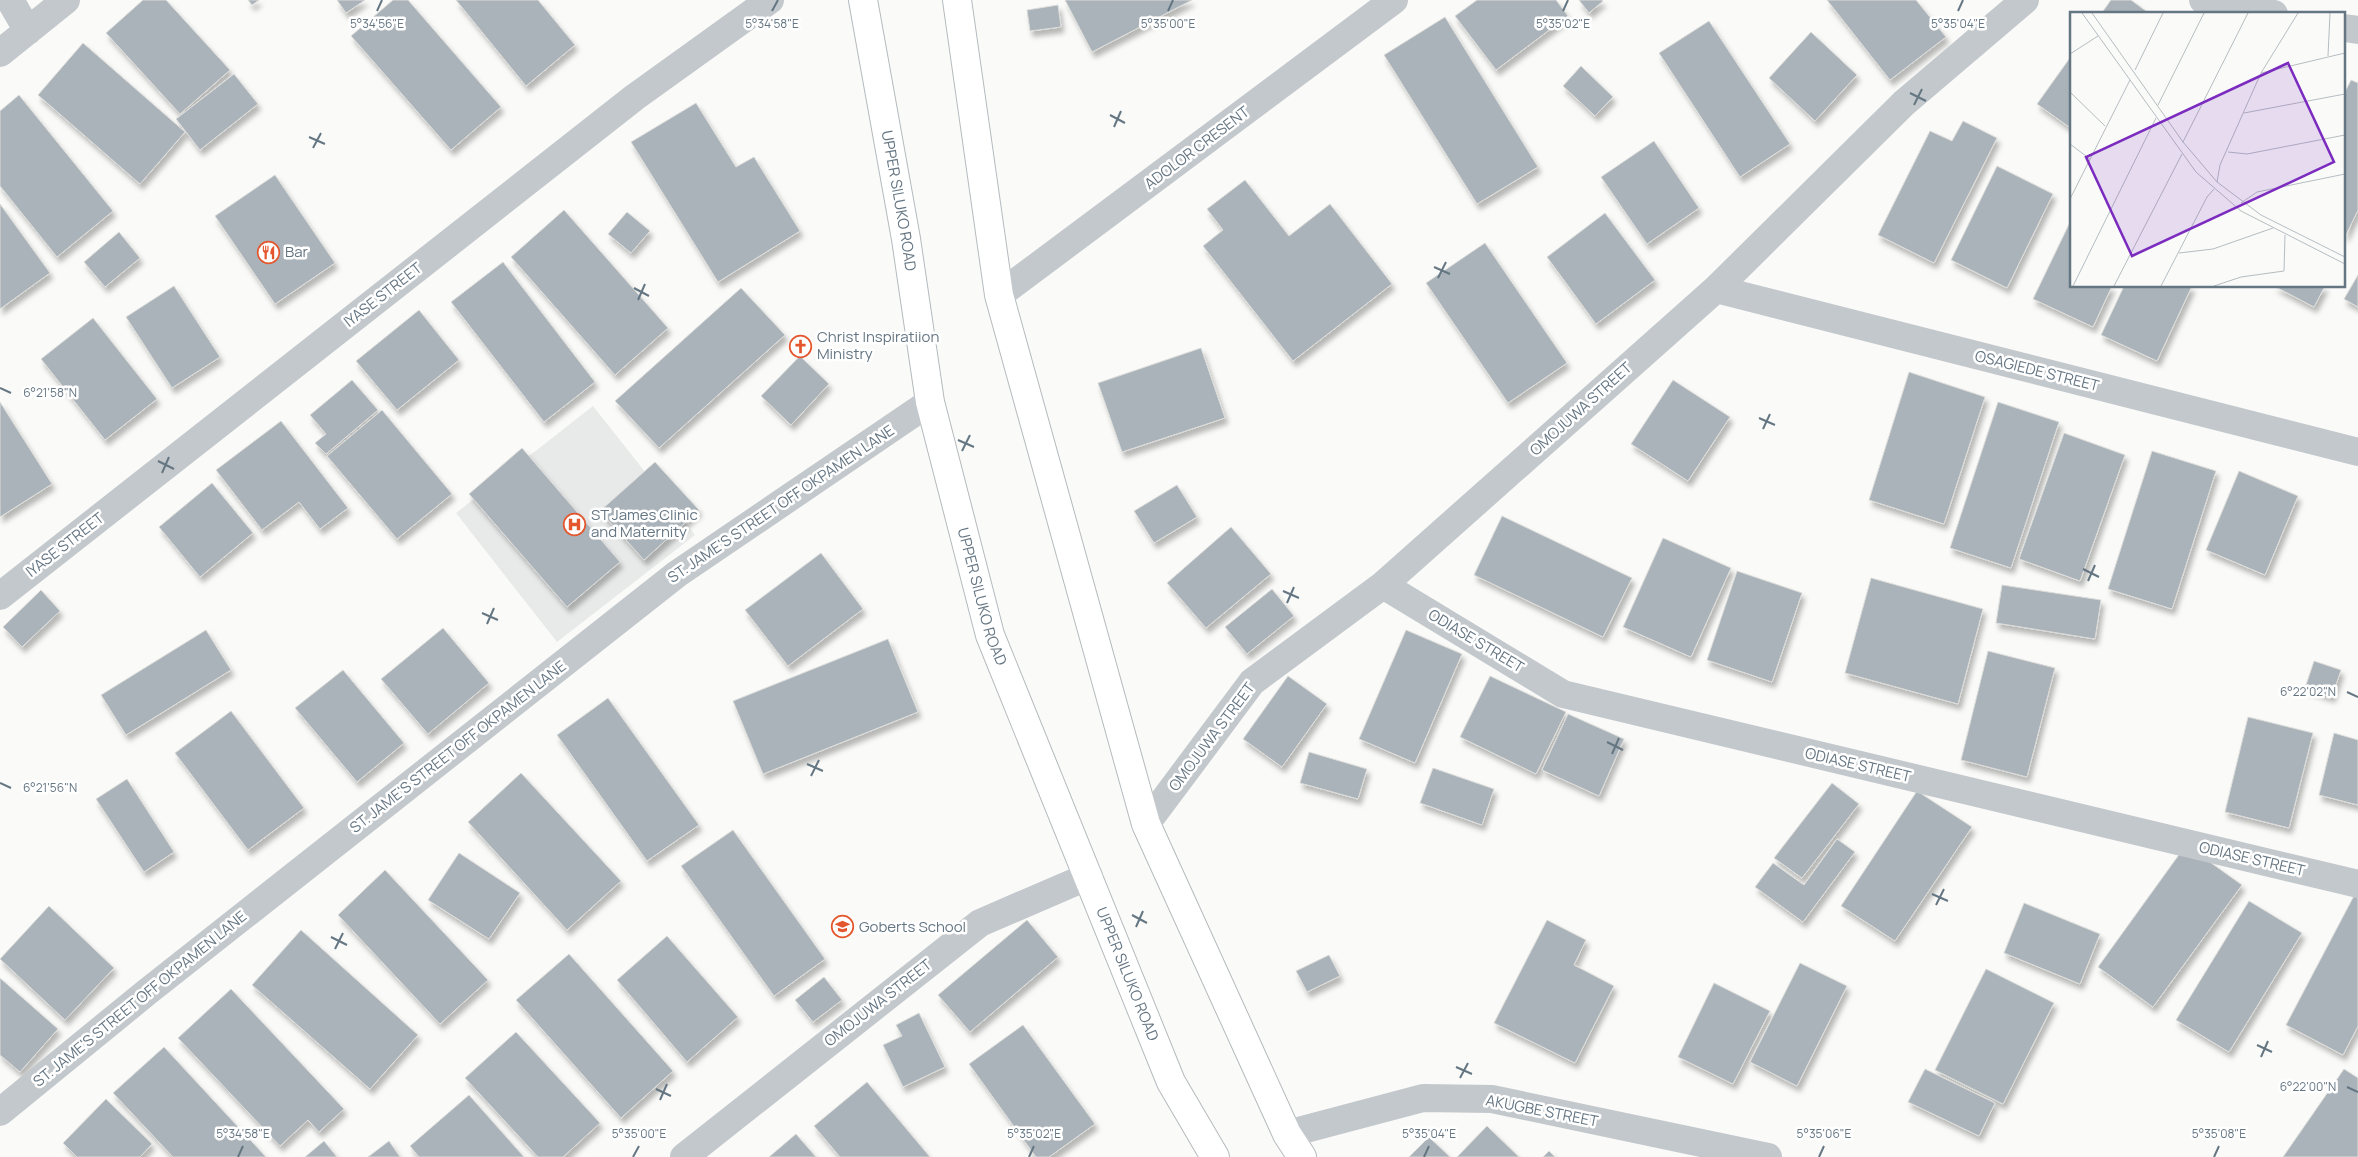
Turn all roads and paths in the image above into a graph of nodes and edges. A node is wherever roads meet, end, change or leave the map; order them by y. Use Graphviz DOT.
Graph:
graph roads {
  1 [pos="10,0"];
  2 [pos="66,0"];
  3 [pos="770,0"];
  4 [pos="863,0"];
  5 [pos="957,0"];
  6 [pos="1394,0"];
  7 [pos="2025,0"];
  8 [pos="2203,0"];
  9 [pos="2264,12"];
  10 [pos="28,30"];
  11 [pos="0,53"];
  12 [pos="1716,289"];
  13 [pos="1000,295"];
  14 [pos="930,402"];
  15 [pos="2358,452"];
  16 [pos="1383,585"];
  17 [pos="0,596"];
  18 [pos="1146,824"];
  19 [pos="1089,876"];
  20 [pos="2358,884"];
  21 [pos="0,1112"];
  22 [pos="1287,1134"];
  23 [pos="684,1157"];
  24 [pos="1215,1157"];
  25 [pos="1302,1157"];
  26 [pos="1768,1157"];
  1 -- 10 [label="street"];
  2 -- 10 [label="street"];
  3 -- 17 [label="street, IYASE STREET"];
  4 -- 14 [label="main road, UPPER SILUKO ROAD"];
  5 -- 13 [label="main road"];
  6 -- 13 [label="street, ADOLOR CRESENT"];
  7 -- 12 [label="street, OMOJUWA STREET"];
  8 -- 9 [label="street"];
  10 -- 11 [label="street"];
  12 -- 15 [label="street, OSAGIEDE STREET"];
  12 -- 16 [label="street, OMOJUWA STREET"];
  13 -- 18 [label="main road"];
  14 -- 19 [label="main road, UPPER SILUKO ROAD"];
  14 -- 21 [label="street, ST. JAME'S STREET OFF OKPAMEN LANE"];
  16 -- 18 [label="street, OMOJUWA STREET"];
  16 -- 20 [label="street, ODIASE STREET"];
  18 -- 22 [label="main road"];
  19 -- 23 [label="street, OMOJUWA STREET"];
  19 -- 24 [label="main road, UPPER SILUKO ROAD"];
  22 -- 25 [label="main road"];
  22 -- 26 [label="street, AKUGBE STREET"];
}
